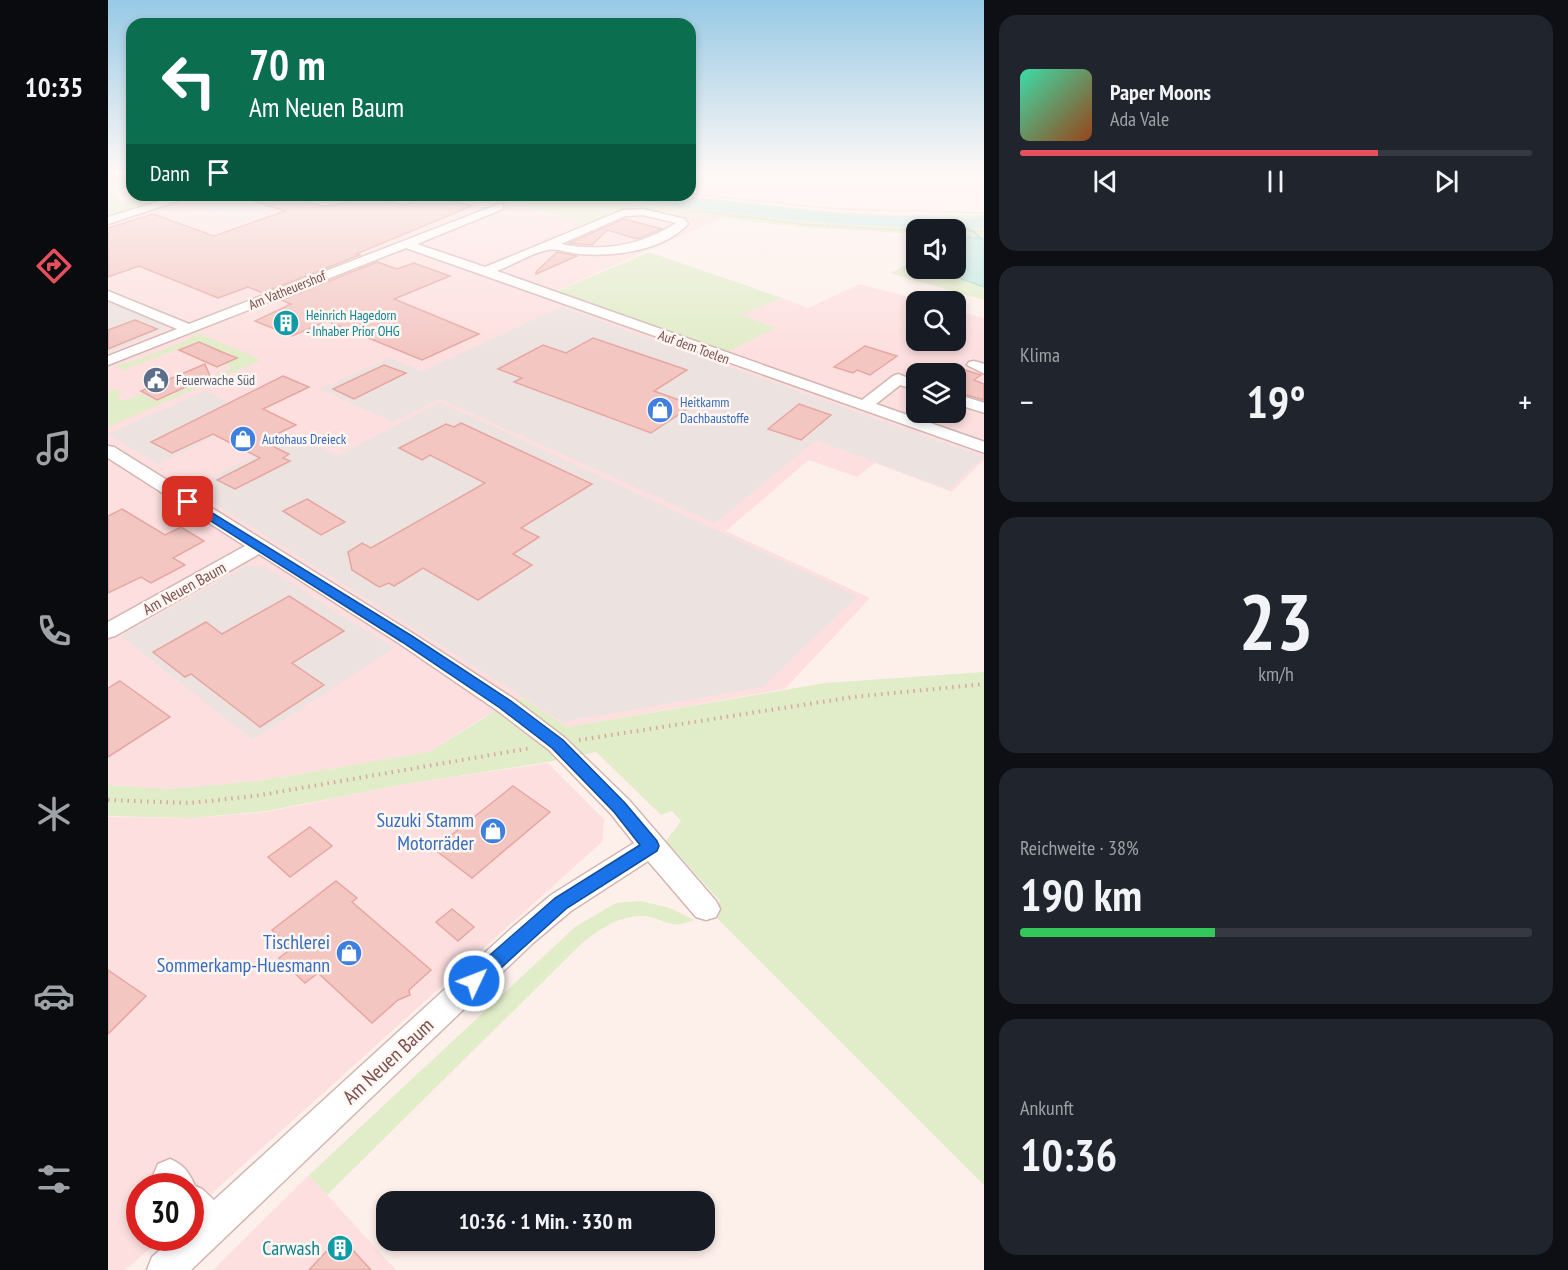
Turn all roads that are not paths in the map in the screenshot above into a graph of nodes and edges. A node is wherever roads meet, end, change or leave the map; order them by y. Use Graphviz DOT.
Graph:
graph roads {
  1 [pos="430,233"];
  2 [pos="576,233"];
  3 [pos="667,233"];
  4 [pos="404,243"];
  5 [pos="548,245"];
  6 [pos="485,272"];
  7 [pos="108,295"];
  8 [pos="188,329"];
  9 [pos="108,361"];
  10 [pos="906,382"];
  11 [pos="966,402"];
  12 [pos="864,406"];
  13 [pos="984,408"];
  14 [pos="984,448"];
  15 [pos="108,451"];
  16 [pos="259,546"];
  17 [pos="108,630"];
  18 [pos="651,846"];
  19 [pos="706,909"];
  20 [pos="204,1184"];
  21 [pos="171,1251"];
  22 [pos="165,1270"];
  1 -- 4 [label="street, Am Vatheuershof"];
  2 -- 5 [label="street"];
  3 -- 5 [label="street"];
  4 -- 6 [label="street, Auf dem Toelen"];
  4 -- 8 [label="street, Am Vatheuershof"];
  5 -- 6 [label="street"];
  6 -- 12 [label="street, Auf dem Toelen"];
  7 -- 8 [label="street"];
  8 -- 9 [label="street, Am Vatheuershof"];
  10 -- 12 [label="street"];
  11 -- 13 [label="street"];
  12 -- 14 [label="street, Auf dem Toelen"];
  15 -- 16 [label="street"];
  16 -- 17 [label="street, Am Neuen Baum"];
  16 -- 18 [label="street"];
  18 -- 19 [label="street"];
  18 -- 20 [label="street, Am Neuen Baum"];
  21 -- 22 [label="street, Am Neuen Baum"];
}
